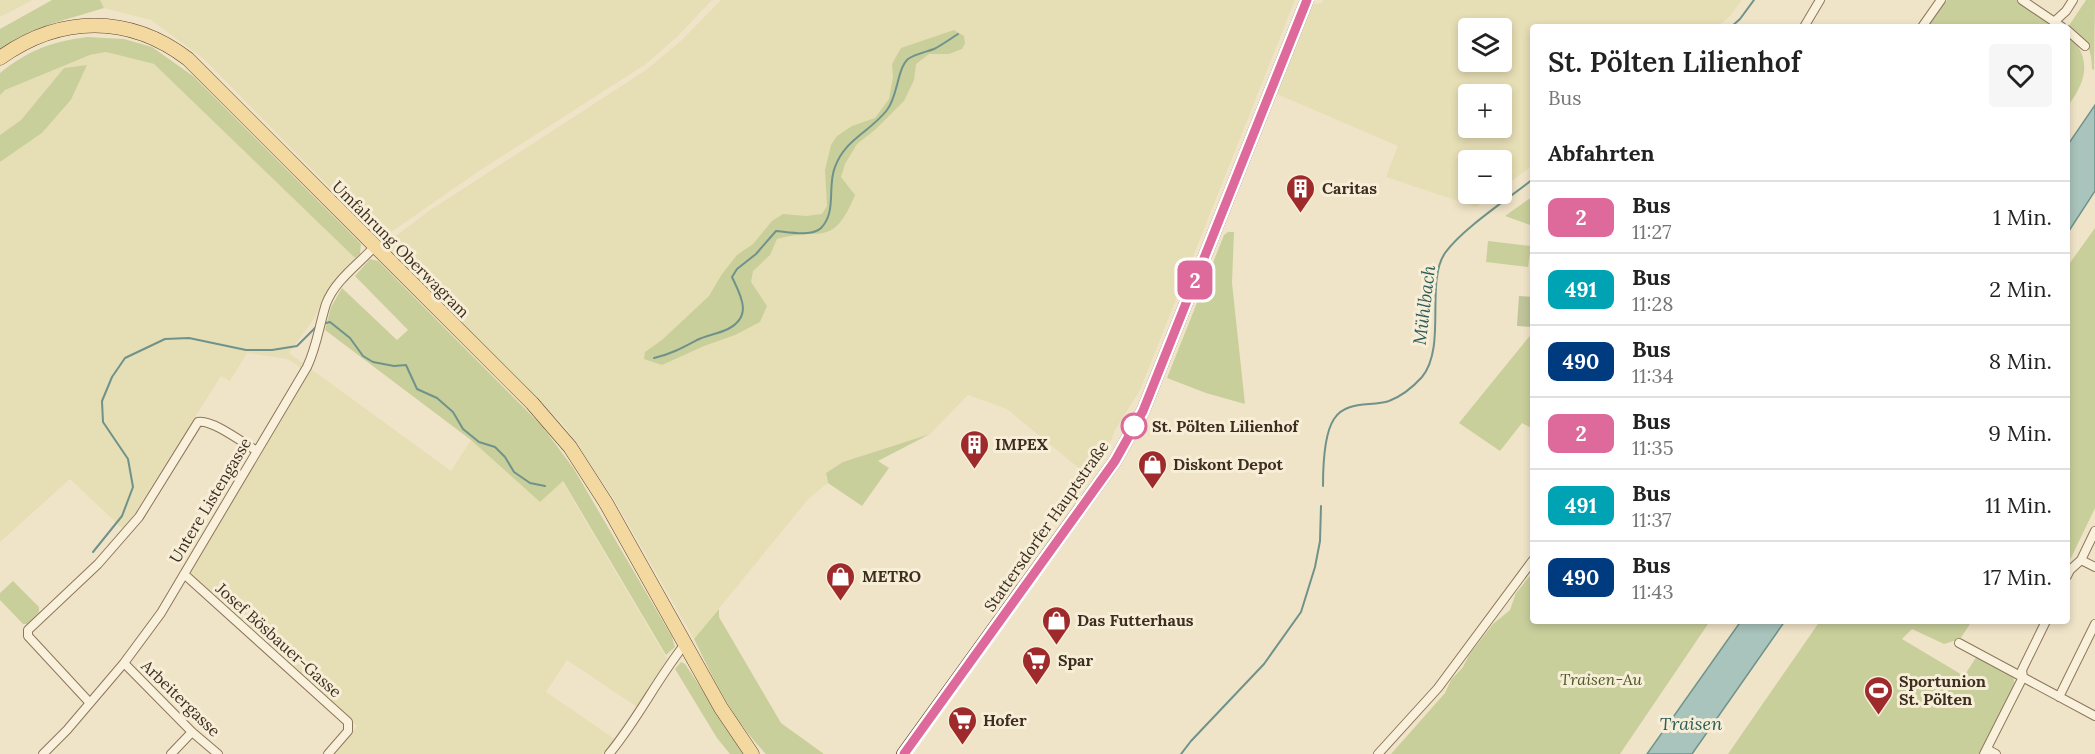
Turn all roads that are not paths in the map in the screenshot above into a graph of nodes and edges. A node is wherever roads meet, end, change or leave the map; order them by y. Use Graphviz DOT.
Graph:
graph roads {
  1 [pos="1307,0"];
  2 [pos="1820,0"];
  3 [pos="1941,0"];
  4 [pos="2022,0"];
  5 [pos="2073,0"];
  6 [pos="2054,21"];
  7 [pos="1806,24"];
  8 [pos="1924,24"];
  9 [pos="2058,24"];
  10 [pos="2070,33"];
  11 [pos="2085,46"];
  12 [pos="0,58"];
  13 [pos="375,246"];
  14 [pos="257,451"];
  15 [pos="2095,531"];
  16 [pos="2081,560"];
  17 [pos="1530,564"];
  18 [pos="2095,567"];
  19 [pos="2070,570"];
  20 [pos="184,574"];
  21 [pos="2045,624"];
  22 [pos="2095,624"];
  23 [pos="1959,643"];
  24 [pos="685,644"];
  25 [pos="124,663"];
  26 [pos="2023,677"];
  27 [pos="2059,696"];
  28 [pos="90,703"];
  29 [pos="2095,716"];
  30 [pos="192,732"];
  31 [pos="744,741"];
  32 [pos="1985,751"];
  33 [pos="43,754"];
  34 [pos="171,754"];
  35 [pos="218,754"];
  36 [pos="328,754"];
  37 [pos="609,754"];
  38 [pos="752,754"];
  39 [pos="759,754"];
  40 [pos="903,754"];
  41 [pos="1378,754"];
  42 [pos="1996,754"];
  1 -- 40 [label="main road, Stattersdorfer Hauptstraße"];
  2 -- 7 [label="street"];
  3 -- 8 [label="street"];
  4 -- 6 [label="street"];
  5 -- 6 [label="street"];
  6 -- 9 [label="street"];
  10 -- 11 [label="street"];
  12 -- 13 [label="main road, Umfahrung Oberwagram"];
  13 -- 14 [label="street, Untere Listengasse"];
  13 -- 24 [label="main road, Umfahrung Oberwagram"];
  14 -- 20 [label="street, Untere Listengasse"];
  14 -- 28 [label="street"];
  15 -- 16 [label="street"];
  16 -- 18 [label="street"];
  16 -- 19 [label="street"];
  17 -- 41 [label="street"];
  20 -- 25 [label="street, Untere Listengasse"];
  20 -- 36 [label="street, Josef Bösbauer-Gasse"];
  21 -- 26 [label="street"];
  22 -- 27 [label="street"];
  23 -- 26 [label="street"];
  24 -- 31 [label="main road, Umfahrung Oberwagram"];
  24 -- 37 [label="street"];
  25 -- 28 [label="street, Untere Listengasse"];
  25 -- 30 [label="street, Arbeitergasse"];
  26 -- 27 [label="street"];
  26 -- 32 [label="street"];
  27 -- 29 [label="street"];
  28 -- 33 [label="street, Untere Listengasse"];
  30 -- 34 [label="street"];
  30 -- 35 [label="street, Arbeitergasse"];
  31 -- 38 [label="main road"];
  31 -- 39 [label="main road"];
  32 -- 42 [label="street"];
}
